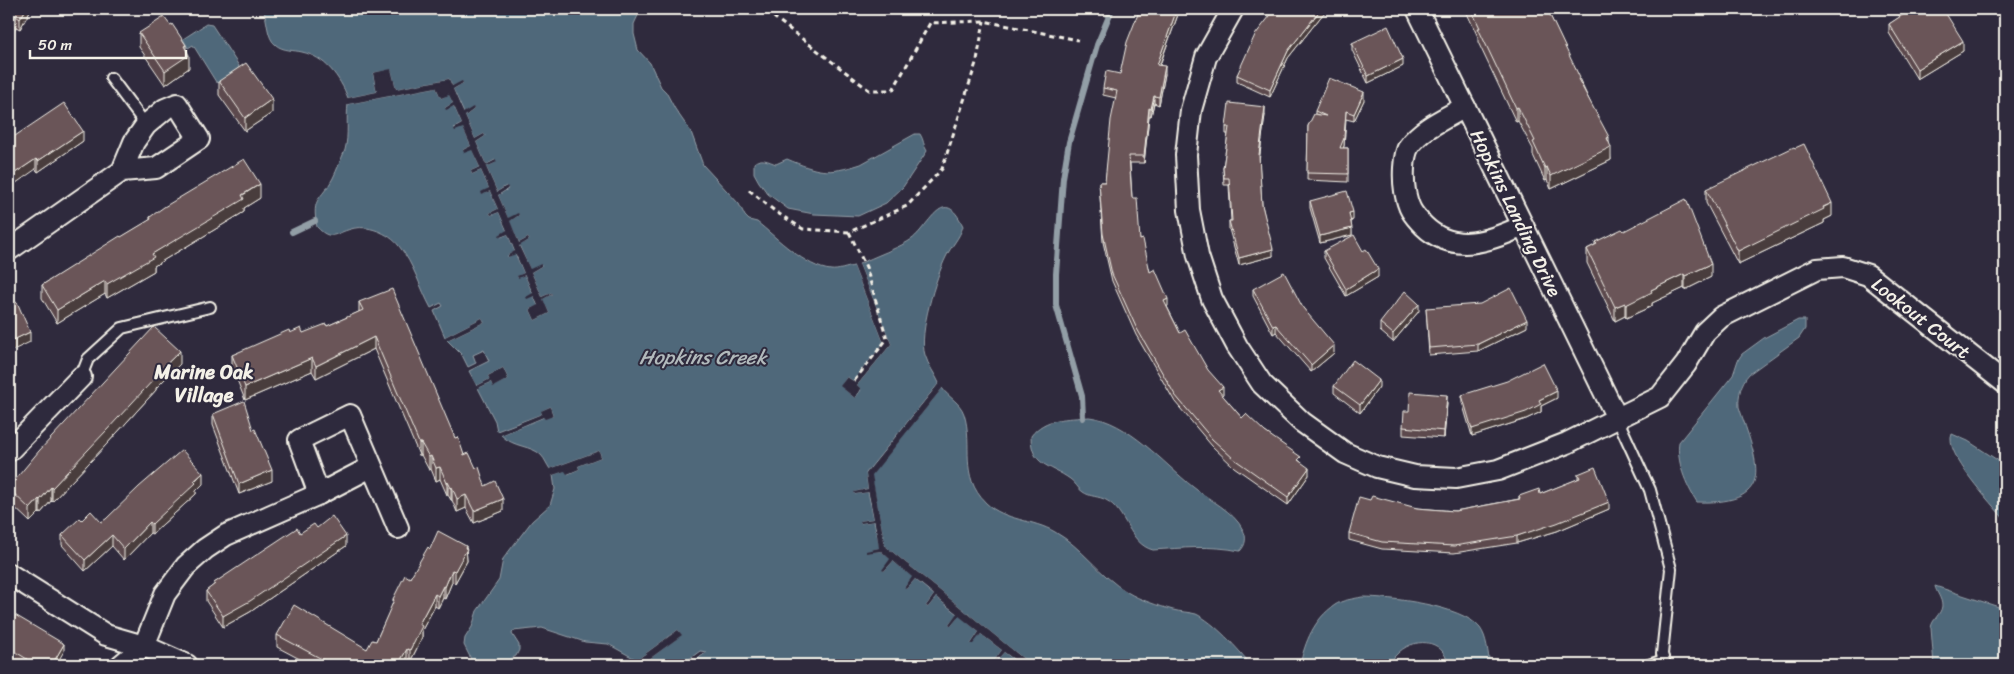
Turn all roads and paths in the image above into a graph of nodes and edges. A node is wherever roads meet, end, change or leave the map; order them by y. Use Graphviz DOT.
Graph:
graph roads {
  1 [pos="768,9"];
  2 [pos="1233,9"];
  3 [pos="1417,9"];
  4 [pos="984,21"];
  5 [pos="1078,40"];
  6 [pos="111,78"];
  7 [pos="1465,107"];
  8 [pos="146,125"];
  9 [pos="122,171"];
  10 [pos="749,190"];
  11 [pos="1523,226"];
  12 [pos="849,232"];
  13 [pos="9,250"];
  14 [pos="210,307"];
  15 [pos="81,377"];
  16 [pos="854,381"];
  17 [pos="2005,383"];
  18 [pos="1616,418"];
  19 [pos="9,452"];
  20 [pos="371,467"];
  21 [pos="319,494"];
  22 [pos="398,528"];
  23 [pos="9,574"];
  24 [pos="144,646"];
  25 [pos="1664,663"];
  26 [pos="121,665"];
  27 [pos="187,665"];
  28 [pos="1649,665"];
  1 -- 4 [label="path"];
  2 -- 18 [label="street, Lookout Court"];
  3 -- 7 [label="street, Hopkins Landing Drive"];
  4 -- 5 [label="path"];
  4 -- 12 [label="path"];
  6 -- 8 [label="lane"];
  7 -- 11 [label="street, Hopkins Landing Drive"];
  7 -- 11 [label="street"];
  8 -- 9 [label="street"];
  8 -- 9 [label="street"];
  9 -- 13 [label="street"];
  10 -- 12 [label="path"];
  11 -- 18 [label="street, Hopkins Landing Drive"];
  12 -- 16 [label="path"];
  14 -- 15 [label="lane"];
  15 -- 19 [label="street"];
  17 -- 18 [label="street, Lookout Court"];
  18 -- 25 [label="lane"];
  20 -- 21 [label="street"];
  20 -- 21 [label="street"];
  20 -- 22 [label="street"];
  21 -- 24 [label="street"];
  23 -- 24 [label="street"];
  24 -- 26 [label="street"];
  24 -- 27 [label="street"];
  25 -- 28 [label="lane"];
}
